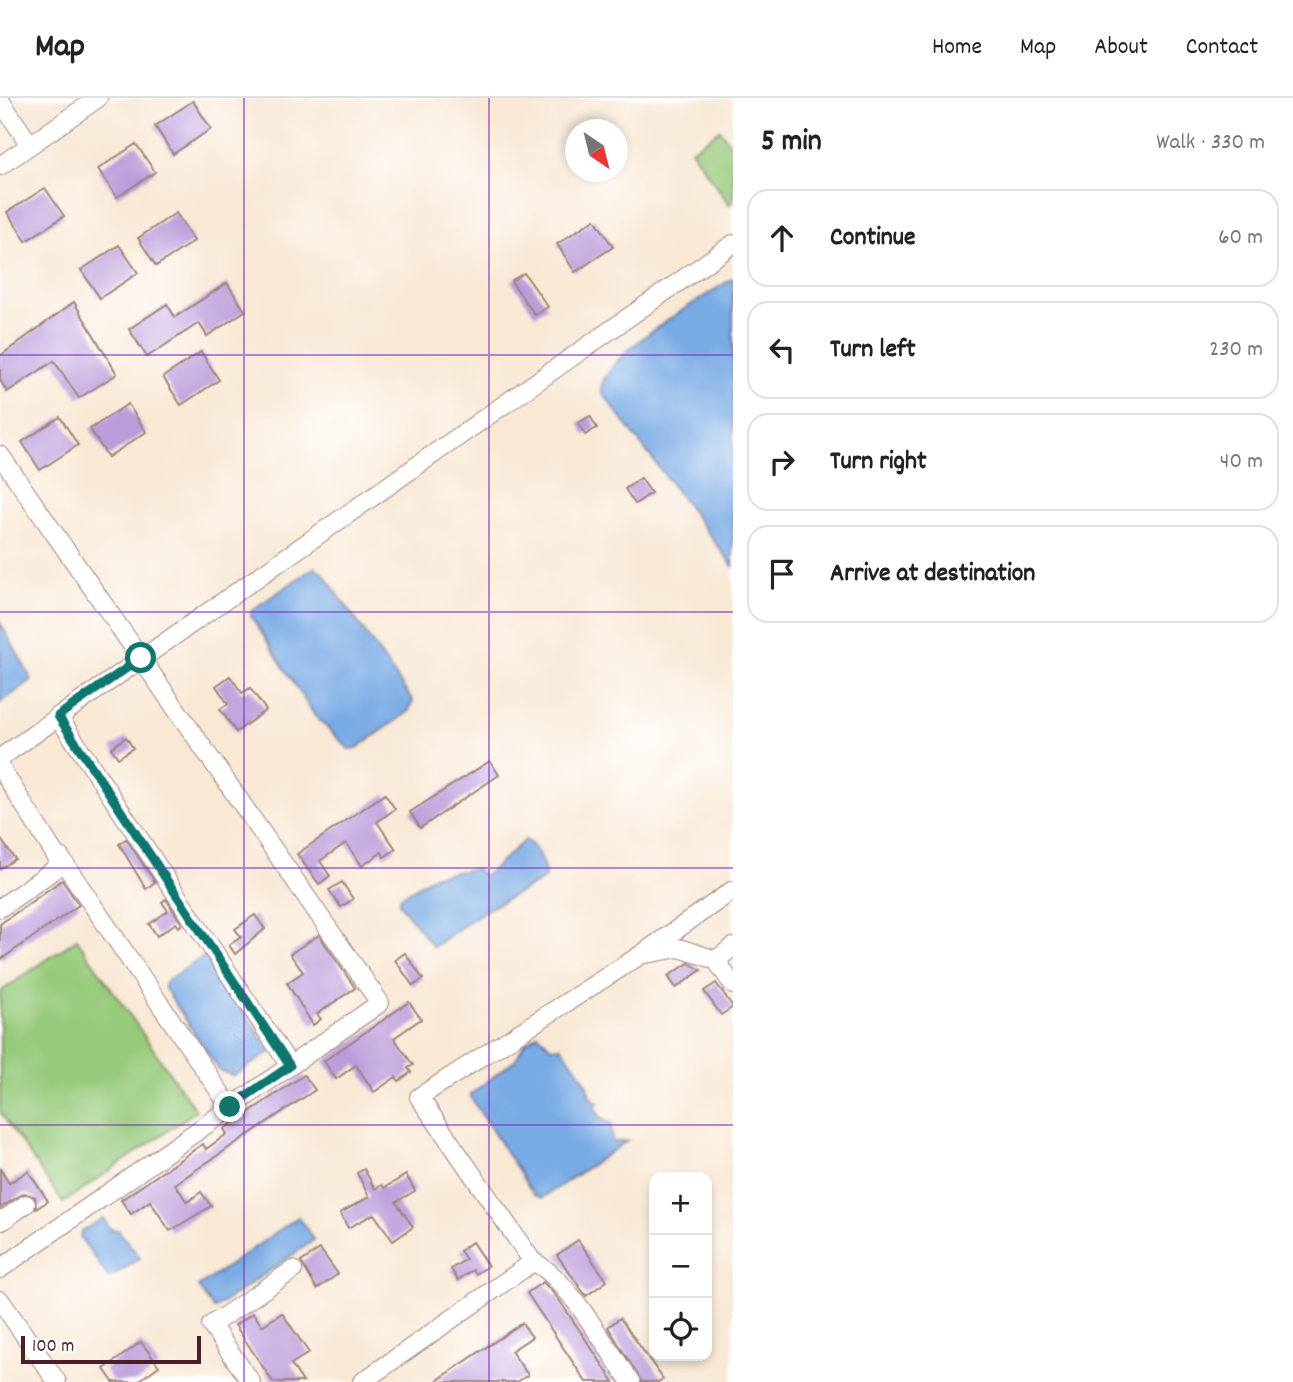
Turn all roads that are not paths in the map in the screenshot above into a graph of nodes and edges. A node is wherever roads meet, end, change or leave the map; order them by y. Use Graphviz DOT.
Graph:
graph roads {
  1 [pos="97,98"];
  2 [pos="0,100"];
  3 [pos="30,145"];
  4 [pos="0,166"];
  5 [pos="733,244"];
  6 [pos="0,455"];
  7 [pos="141,658"];
  8 [pos="58,716"];
  9 [pos="0,758"];
  10 [pos="0,767"];
  11 [pos="60,857"];
  12 [pos="733,890"];
  13 [pos="0,908"];
  14 [pos="733,947"];
  15 [pos="639,956"];
  16 [pos="716,960"];
  17 [pos="733,985"];
  18 [pos="290,1066"];
  19 [pos="230,1107"];
  20 [pos="26,1204"];
  21 [pos="0,1219"];
  22 [pos="533,1262"];
  23 [pos="0,1269"];
  24 [pos="293,1270"];
  25 [pos="0,1300"];
  26 [pos="57,1382"];
  27 [pos="251,1382"];
  28 [pos="362,1382"];
  29 [pos="631,1382"];
  1 -- 3 [label="street"];
  2 -- 3 [label="street"];
  3 -- 4 [label="street"];
  5 -- 7 [label="street"];
  6 -- 7 [label="street"];
  7 -- 8 [label="street"];
  7 -- 18 [label="street"];
  8 -- 9 [label="street"];
  8 -- 18 [label="street"];
  10 -- 11 [label="street"];
  11 -- 13 [label="street"];
  11 -- 19 [label="street"];
  12 -- 15 [label="street"];
  14 -- 16 [label="street"];
  15 -- 16 [label="street"];
  15 -- 22 [label="street"];
  16 -- 17 [label="street"];
  18 -- 19 [label="street"];
  19 -- 23 [label="street"];
  20 -- 21 [label="street"];
  22 -- 28 [label="street"];
  22 -- 29 [label="street"];
  24 -- 27 [label="street"];
  25 -- 26 [label="street"];
}
